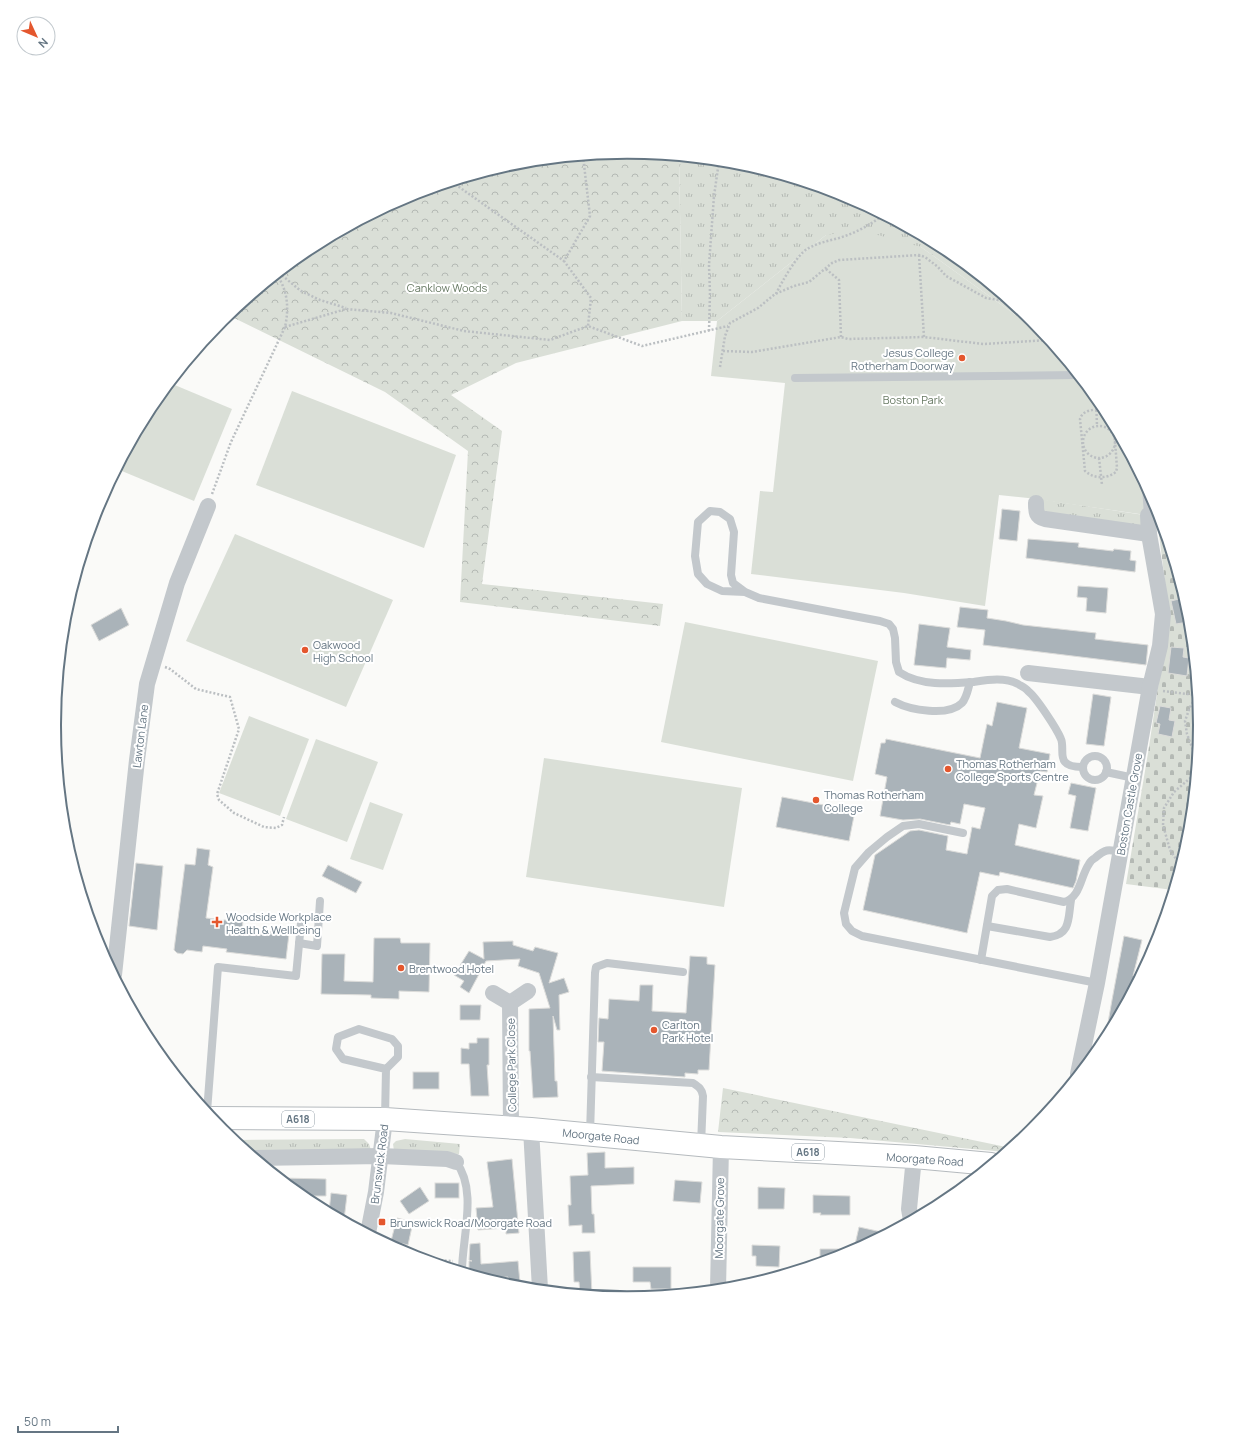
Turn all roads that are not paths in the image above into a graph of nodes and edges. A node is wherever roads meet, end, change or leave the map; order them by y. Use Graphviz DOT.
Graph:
graph roads {
  1 [pos="1072,375"];
  2 [pos="795,378"];
  3 [pos="1147,501"];
  4 [pos="1036,504"];
  5 [pos="208,506"];
  6 [pos="1148,515"];
  7 [pos="1149,534"];
  8 [pos="745,592"];
  9 [pos="1028,673"];
  10 [pos="970,682"];
  11 [pos="1150,689"];
  12 [pos="895,702"];
  13 [pos="1082,768"];
  14 [pos="1106,772"];
  15 [pos="1134,778"];
  16 [pos="963,833"];
  17 [pos="1121,852"];
  18 [pos="1071,900"];
  19 [pos="320,901"];
  20 [pos="301,923"];
  21 [pos="987,926"];
  22 [pos="299,943"];
  23 [pos="981,960"];
  24 [pos="115,966"];
  25 [pos="683,972"];
  26 [pos="1097,983"];
  27 [pos="528,991"];
  28 [pos="493,993"];
  29 [pos="510,1003"];
  30 [pos="1080,1064"];
  31 [pos="386,1069"];
  32 [pos="591,1077"];
  33 [pos="208,1105"];
  34 [pos="220,1118"];
  35 [pos="385,1119"];
  36 [pos="521,1128"];
  37 [pos="590,1135"];
  38 [pos="711,1146"];
  39 [pos="382,1156"];
  40 [pos="262,1158"];
  41 [pos="914,1158"];
  42 [pos="456,1162"];
  43 [pos="985,1164"];
  44 [pos="910,1215"];
  45 [pos="369,1229"];
  46 [pos="462,1266"];
  47 [pos="718,1283"];
  48 [pos="539,1284"];
  1 -- 2 [label="lane"];
  3 -- 6 [label="lane"];
  4 -- 7 [label="street"];
  5 -- 24 [label="street, Lawton Lane"];
  6 -- 7 [label="street, Boston Castle Grove"];
  7 -- 11 [label="street, Boston Castle Grove"];
  8 -- 8 [label="lane"];
  8 -- 10 [label="lane"];
  9 -- 11 [label="street"];
  10 -- 12 [label="lane"];
  10 -- 13 [label="lane"];
  11 -- 15 [label="street, Boston Castle Grove"];
  13 -- 14 [label="lane"];
  13 -- 14 [label="lane"];
  14 -- 15 [label="lane"];
  15 -- 17 [label="street, Boston Castle Grove"];
  16 -- 23 [label="lane"];
  17 -- 18 [label="lane"];
  17 -- 26 [label="street, Boston Castle Grove"];
  18 -- 21 [label="lane"];
  18 -- 21 [label="lane"];
  19 -- 22 [label="lane"];
  20 -- 22 [label="lane"];
  21 -- 23 [label="lane"];
  22 -- 33 [label="lane"];
  23 -- 26 [label="lane"];
  25 -- 32 [label="lane"];
  26 -- 30 [label="street, Boston Castle Grove"];
  27 -- 29 [label="street, College Park Close"];
  28 -- 29 [label="street, College Park Close"];
  29 -- 36 [label="street, College Park Close"];
  31 -- 31 [label="lane"];
  31 -- 35 [label="lane"];
  32 -- 37 [label="lane"];
  32 -- 38 [label="lane"];
  34 -- 35 [label="main road, Moorgate Road / A618"];
  35 -- 36 [label="main road, Moorgate Road / A618"];
  35 -- 39 [label="street, Brunswick Road"];
  36 -- 37 [label="main road, Moorgate Road / A618"];
  36 -- 48 [label="street, College Park Close"];
  37 -- 38 [label="main road, Moorgate Road / A618"];
  38 -- 41 [label="main road, Moorgate Road / A618"];
  38 -- 47 [label="street, Moorgate Grove"];
  39 -- 40 [label="street"];
  39 -- 42 [label="street"];
  39 -- 45 [label="street, Brunswick Road"];
  41 -- 43 [label="main road, Moorgate Road / A618"];
  41 -- 44 [label="street"];
  42 -- 46 [label="lane"];
}
